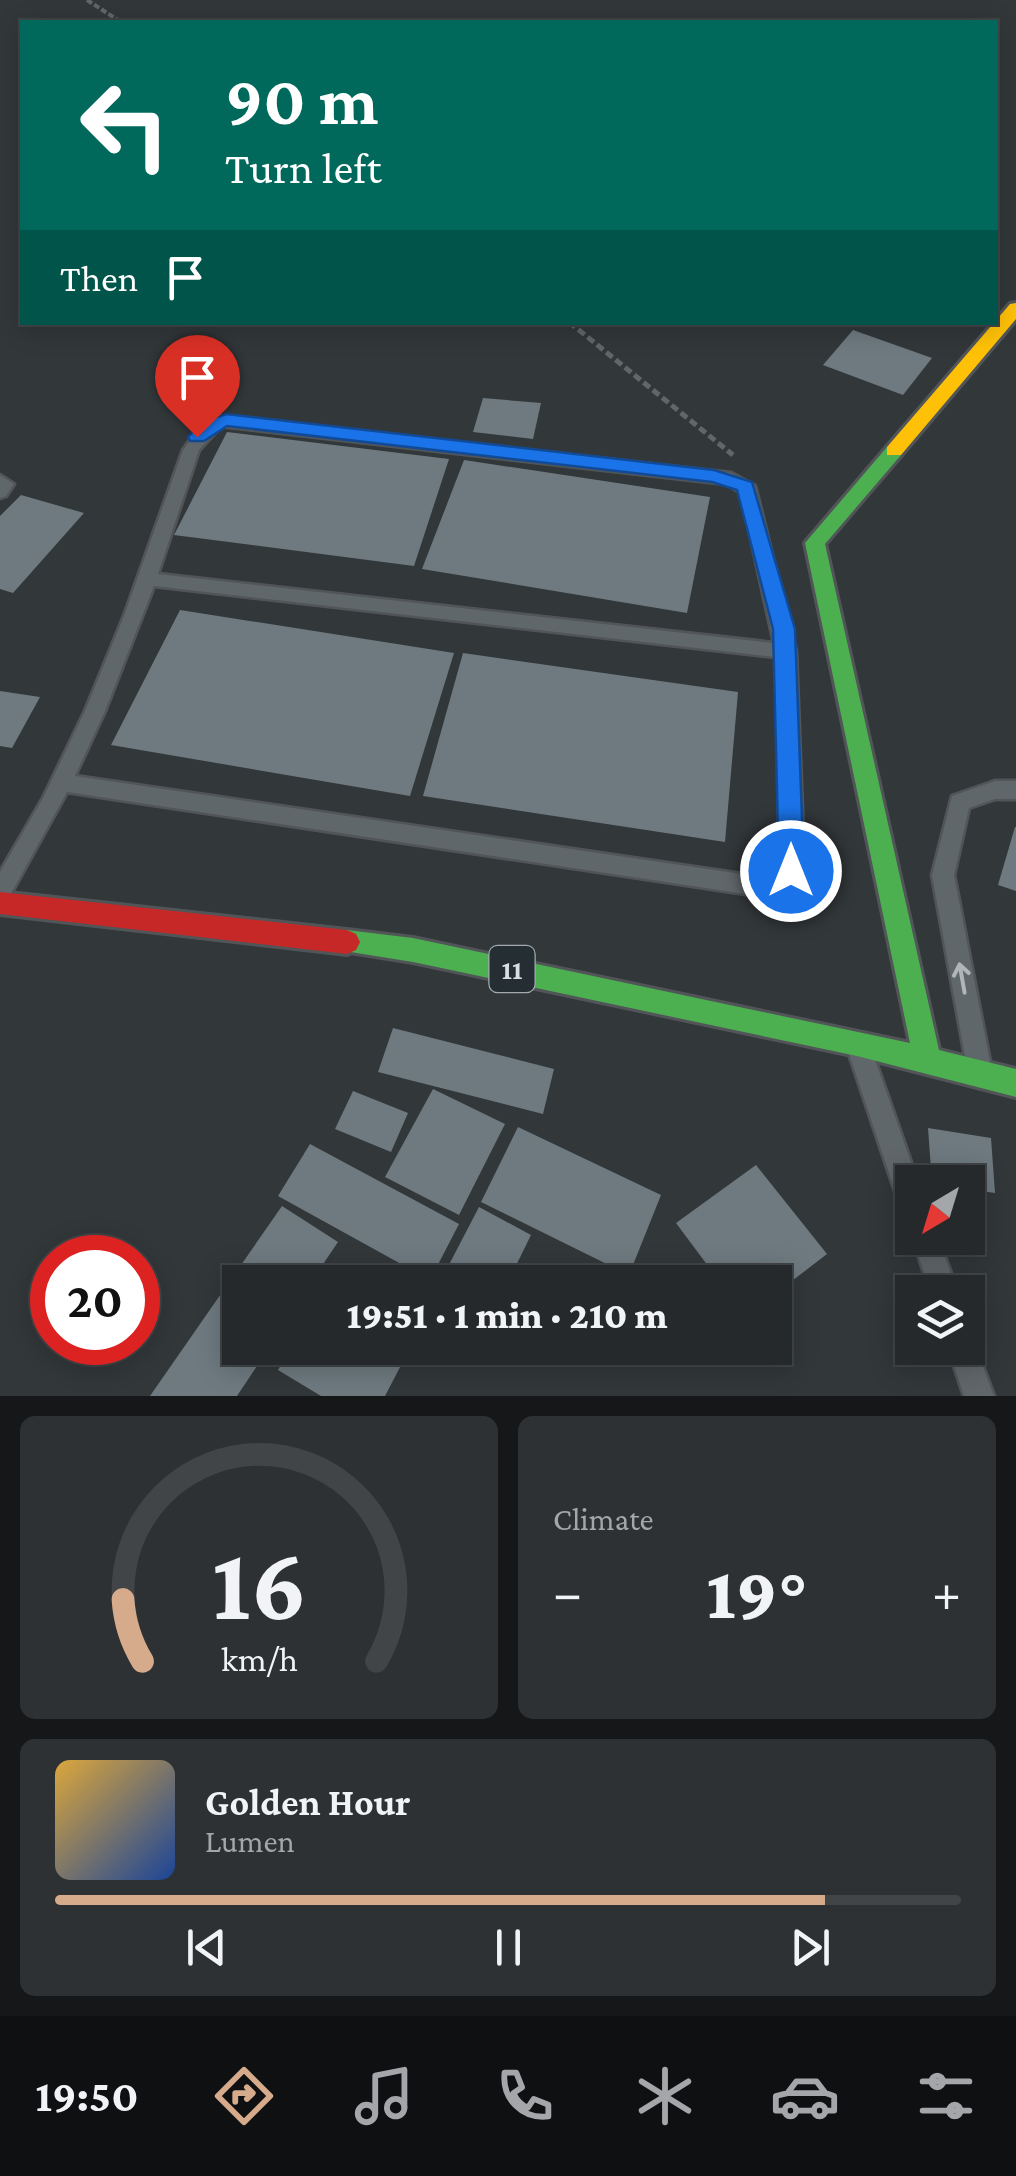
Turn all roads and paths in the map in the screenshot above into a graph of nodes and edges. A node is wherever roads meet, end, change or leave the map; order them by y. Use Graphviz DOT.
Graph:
graph roads {
  1 [pos="87,0"];
  2 [pos="118,20"];
  3 [pos="1016,308"];
  4 [pos="574,325"];
  5 [pos="745,465"];
  6 [pos="0,481"];
  7 [pos="0,492"];
  8 [pos="148,579"];
  9 [pos="786,650"];
  10 [pos="62,783"];
  11 [pos="1016,790"];
  12 [pos="0,892"];
  13 [pos="0,903"];
  14 [pos="857,1042"];
  15 [pos="927,1060"];
  16 [pos="980,1074"];
  17 [pos="1016,1083"];
  18 [pos="899,1165"];
  19 [pos="968,1365"];
  20 [pos="979,1396"];
  1 -- 2 [label="path"];
  3 -- 15 [label="main road"];
  4 -- 5 [label="path"];
  6 -- 7 [label="lane"];
  8 -- 9 [label="lane"];
  8 -- 9 [label="lane"];
  8 -- 10 [label="lane"];
  9 -- 10 [label="lane"];
  10 -- 12 [label="lane"];
  16 -- 11 [label="lane, one-way"];
  13 -- 14 [label="main road, 11"];
  14 -- 15 [label="main road, 11"];
  14 -- 18 [label="lane"];
  15 -- 16 [label="main road, 11"];
  16 -- 17 [label="main road, 11"];
  19 -- 20 [label="lane"];
}
